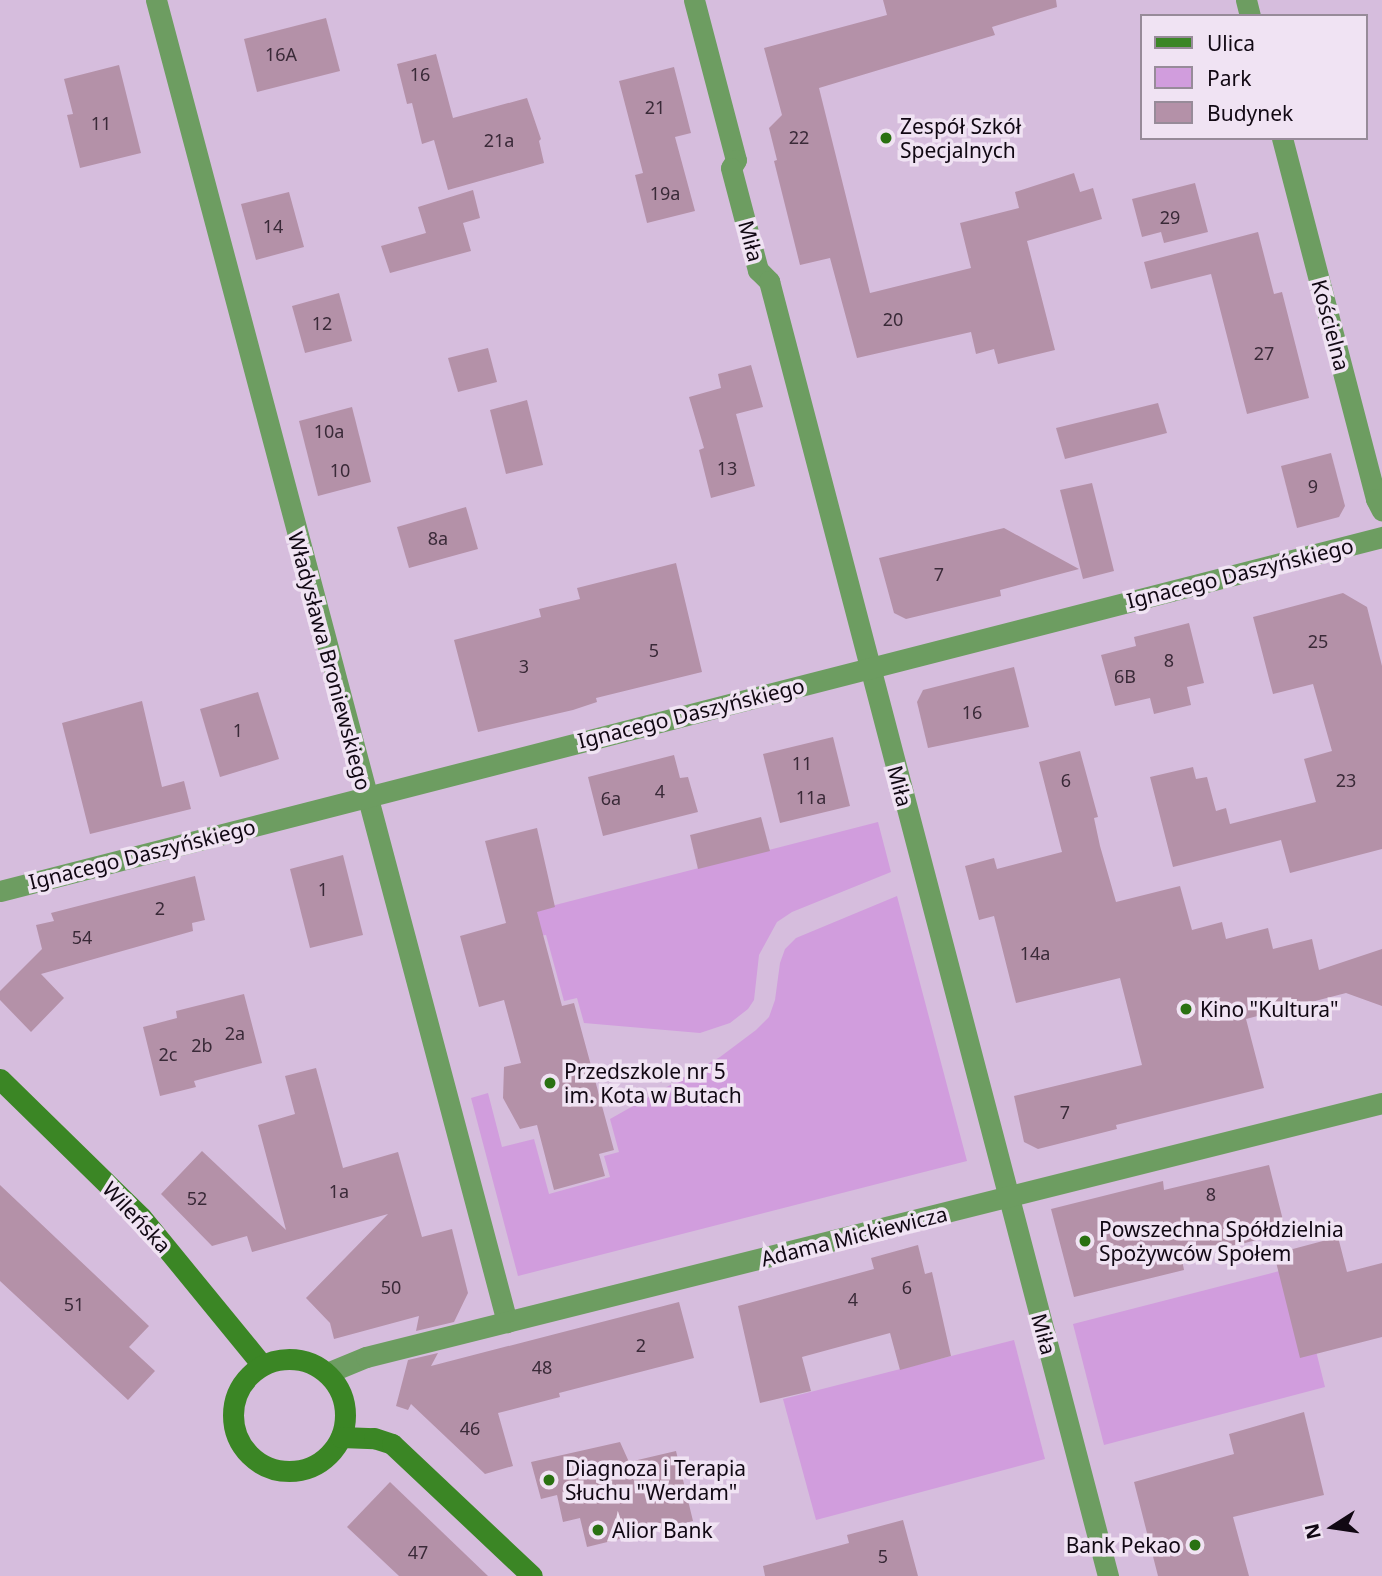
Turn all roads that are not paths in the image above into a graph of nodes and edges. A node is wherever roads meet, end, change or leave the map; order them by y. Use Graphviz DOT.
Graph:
graph roads {
  1 [pos="156,0"];
  2 [pos="694,0"];
  3 [pos="1283,140"];
  4 [pos="1382,511"];
  5 [pos="1382,537"];
  6 [pos="869,667"];
  7 [pos="366,796"];
  8 [pos="0,891"];
  9 [pos="0,1079"];
  10 [pos="1382,1103"];
  11 [pos="1008,1198"];
  12 [pos="507,1322"];
  13 [pos="262,1365"];
  14 [pos="327,1373"];
  15 [pos="341,1437"];
  16 [pos="532,1576"];
  17 [pos="1108,1576"];
  1 -- 7 [label="street, Władysława Broniewskiego"];
  2 -- 6 [label="street, Miła"];
  3 -- 4 [label="street, Kościelna"];
  5 -- 6 [label="street, Ignacego Daszyńskiego"];
  6 -- 7 [label="street, Ignacego Daszyńskiego"];
  6 -- 11 [label="street, Miła"];
  7 -- 8 [label="street, Ignacego Daszyńskiego"];
  7 -- 12 [label="street, Władysława Broniewskiego"];
  9 -- 13 [label="street, Wileńska"];
  10 -- 11 [label="street, Adama Mickiewicza"];
  11 -- 12 [label="street, Adama Mickiewicza"];
  11 -- 17 [label="street, Miła"];
  12 -- 14 [label="street, Adama Mickiewicza"];
  13 -- 14 [label="street"];
  13 -- 15 [label="street"];
  14 -- 15 [label="street"];
  15 -- 16 [label="street"];
}
